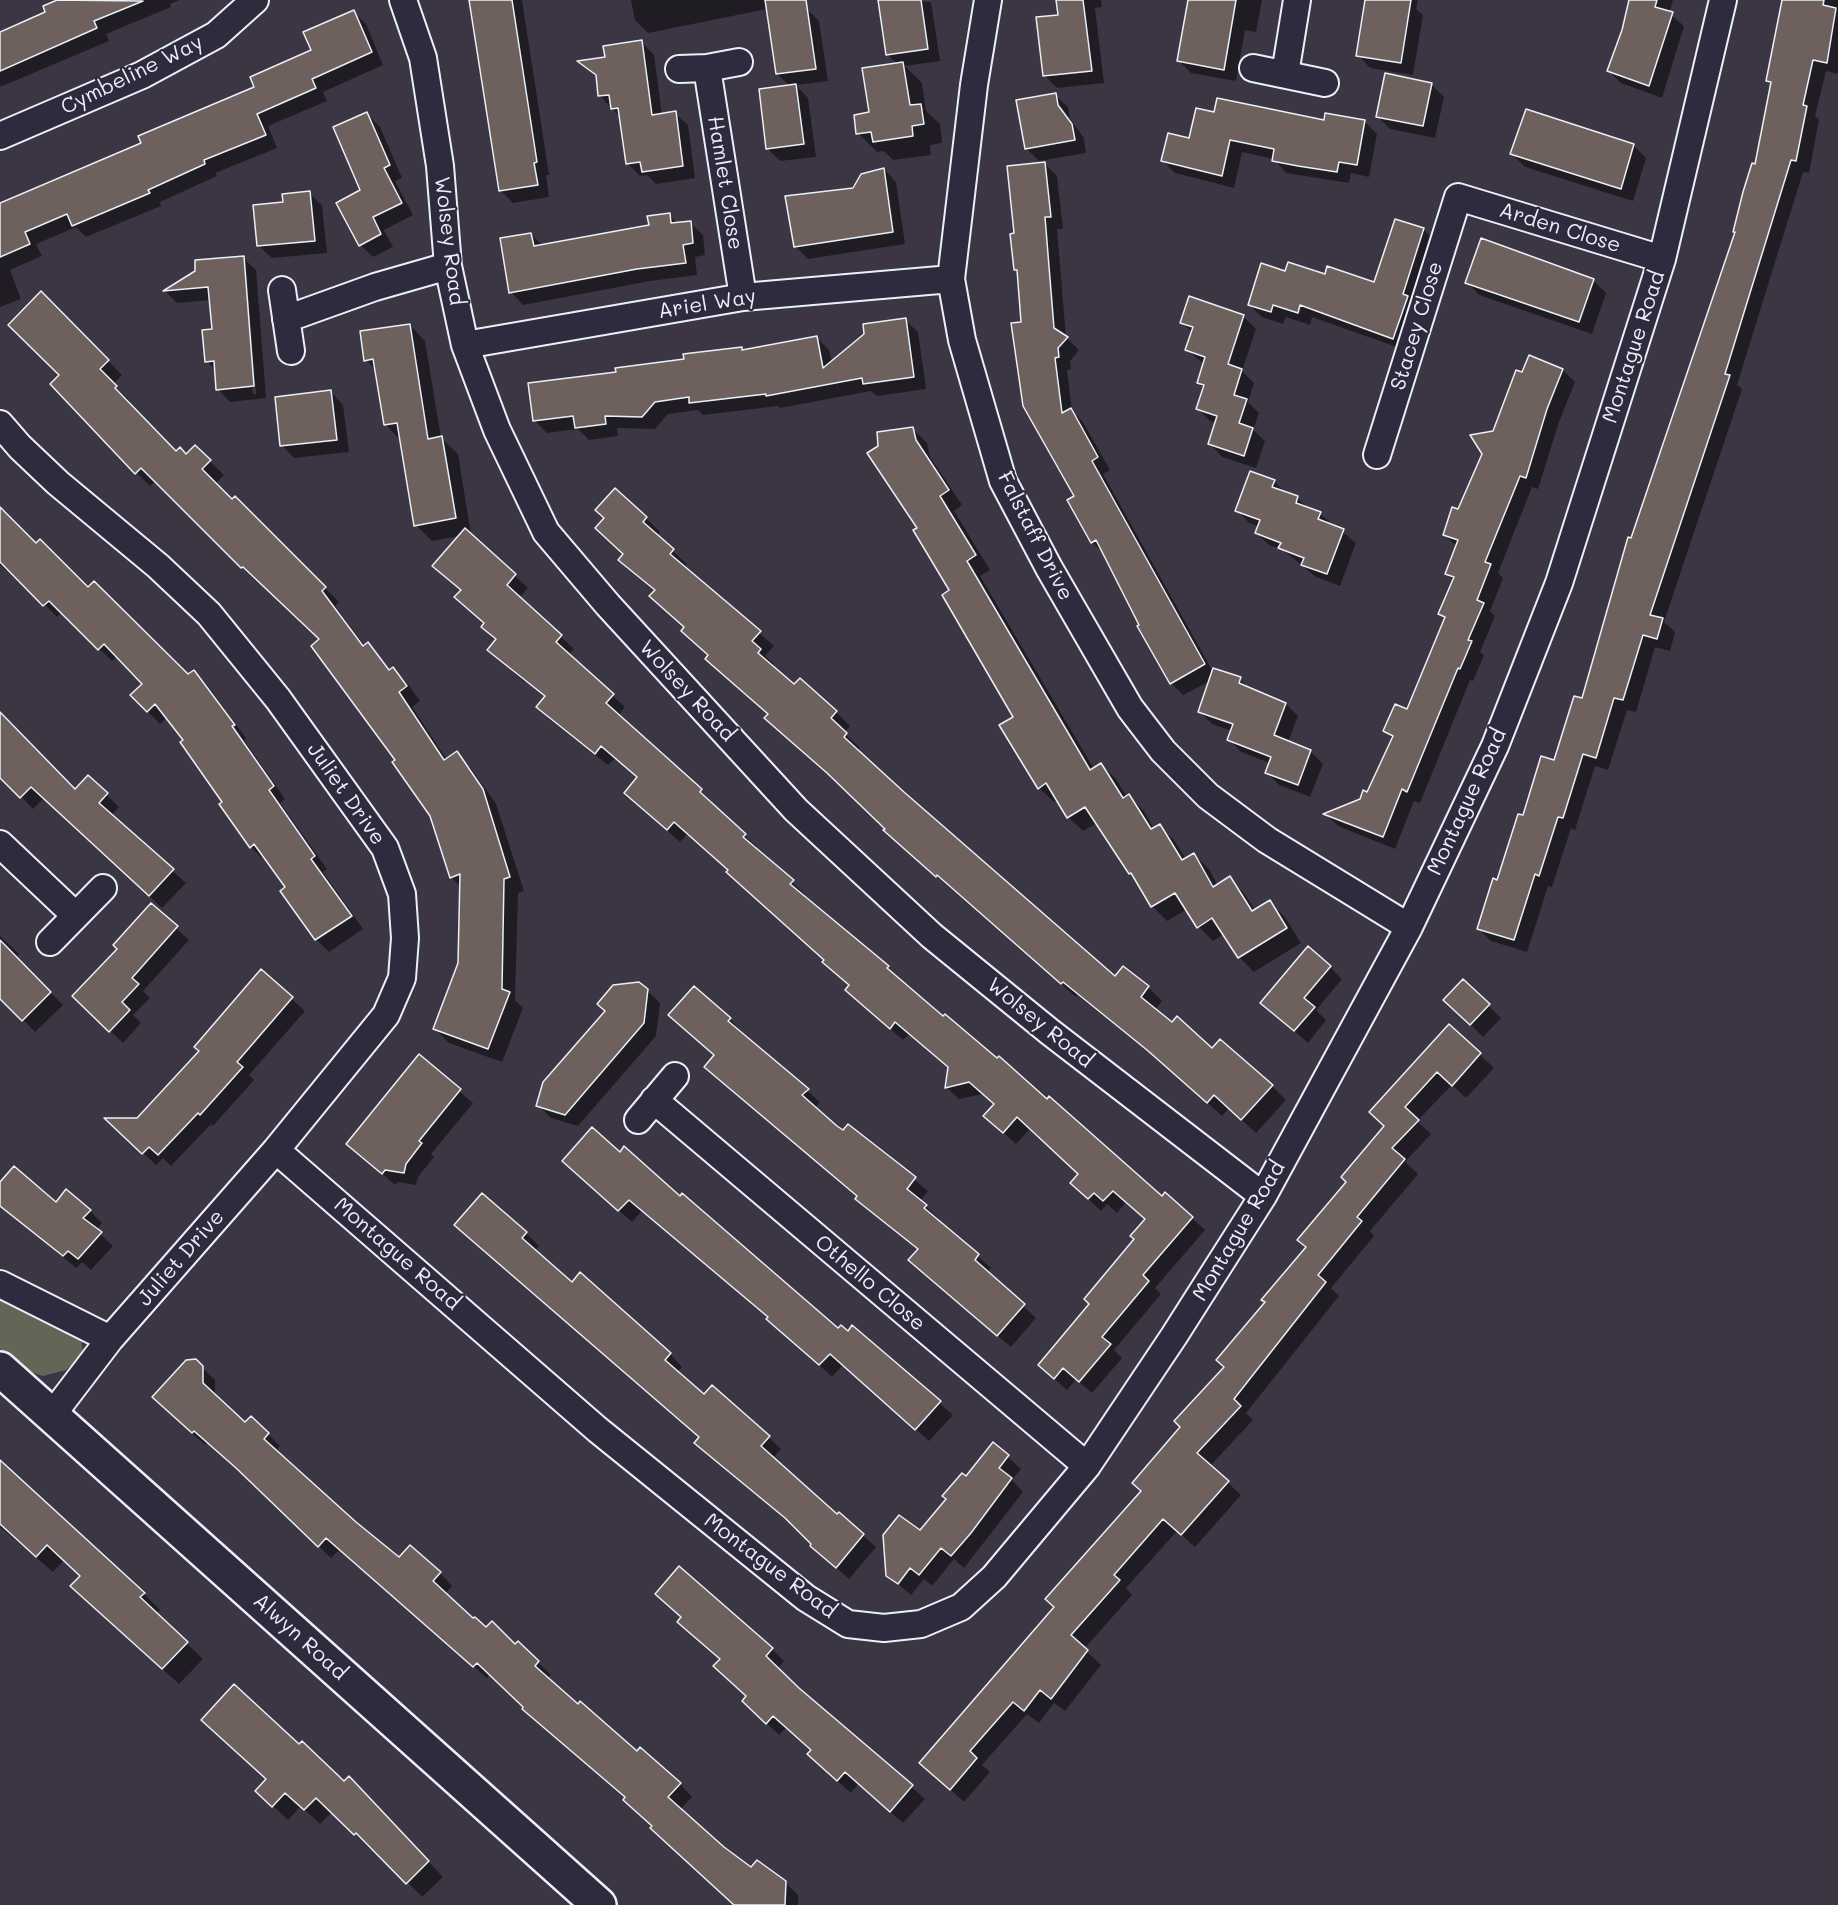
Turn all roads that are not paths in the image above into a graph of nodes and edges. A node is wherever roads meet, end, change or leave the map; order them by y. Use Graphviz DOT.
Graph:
graph roads {
  1 [pos="255,0"];
  2 [pos="403,0"];
  3 [pos="988,0"];
  4 [pos="1297,0"];
  5 [pos="1723,0"];
  6 [pos="739,62"];
  7 [pos="707,68"];
  8 [pos="1253,68"];
  9 [pos="679,69"];
  10 [pos="1285,74"];
  11 [pos="1324,83"];
  12 [pos="0,136"];
  13 [pos="1458,197"];
  14 [pos="1662,259"];
  15 [pos="448,266"];
  16 [pos="951,279"];
  17 [pos="282,290"];
  18 [pos="743,297"];
  19 [pos="286,320"];
  20 [pos="465,345"];
  21 [pos="291,351"];
  22 [pos="0,424"];
  23 [pos="1377,455"];
  24 [pos="0,844"];
  25 [pos="103,888"];
  26 [pos="75,915"];
  27 [pos="1409,927"];
  28 [pos="50,942"];
  29 [pos="675,1076"];
  30 [pos="654,1100"];
  31 [pos="638,1120"];
  32 [pos="276,1150"];
  33 [pos="1263,1196"];
  34 [pos="0,1284"];
  35 [pos="110,1339"];
  36 [pos="0,1369"];
  37 [pos="52,1415"];
  38 [pos="1087,1466"];
  39 [pos="599,1905"];
  1 -- 12 [label="street, Cymbeline Way"];
  2 -- 15 [label="street, Wolsey Road"];
  3 -- 16 [label="street, Falstaff Drive"];
  4 -- 10 [label="street"];
  5 -- 14 [label="street, Montague Road"];
  6 -- 7 [label="street"];
  7 -- 9 [label="street"];
  7 -- 18 [label="street, Hamlet Close"];
  8 -- 10 [label="street"];
  10 -- 11 [label="street"];
  13 -- 14 [label="street, Arden Close"];
  13 -- 23 [label="street, Stacey Close"];
  14 -- 27 [label="street, Montague Road"];
  15 -- 19 [label="street"];
  15 -- 20 [label="street, Wolsey Road"];
  16 -- 18 [label="street, Ariel Way"];
  16 -- 27 [label="street, Falstaff Drive"];
  17 -- 19 [label="street"];
  18 -- 20 [label="street, Ariel Way"];
  19 -- 21 [label="street"];
  20 -- 33 [label="street, Wolsey Road"];
  22 -- 32 [label="street, Juliet Drive"];
  24 -- 26 [label="street"];
  25 -- 26 [label="street"];
  26 -- 28 [label="street"];
  27 -- 33 [label="street, Montague Road"];
  29 -- 30 [label="street"];
  30 -- 31 [label="street"];
  30 -- 38 [label="street, Othello Close"];
  32 -- 35 [label="street, Juliet Drive"];
  32 -- 38 [label="street, Montague Road"];
  33 -- 38 [label="street, Montague Road"];
  34 -- 35 [label="street"];
  35 -- 37 [label="street, Juliet Drive"];
  36 -- 37 [label="street, Alwyn Road"];
  37 -- 39 [label="street, Alwyn Road"];
}
